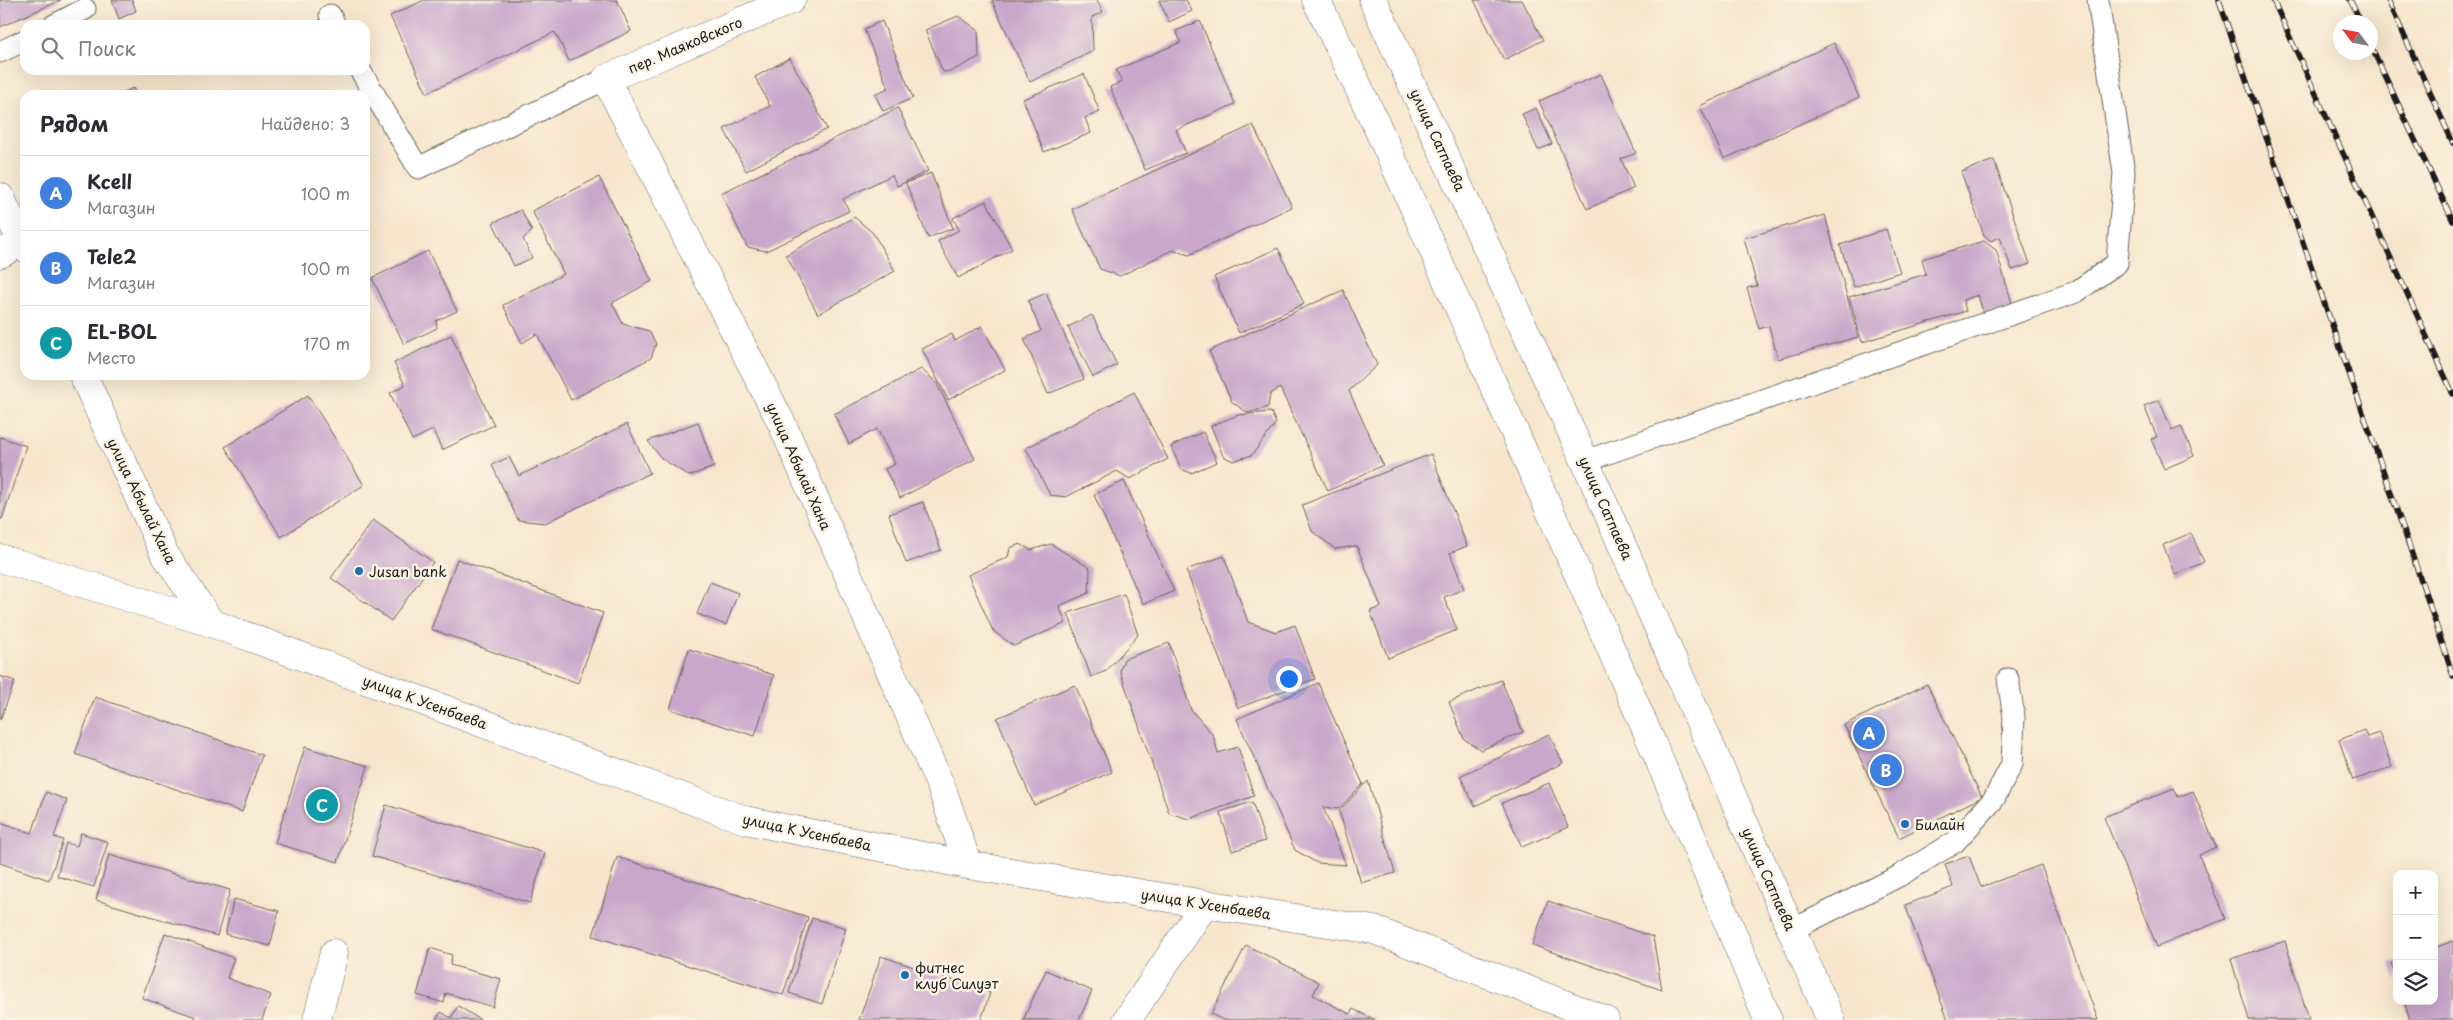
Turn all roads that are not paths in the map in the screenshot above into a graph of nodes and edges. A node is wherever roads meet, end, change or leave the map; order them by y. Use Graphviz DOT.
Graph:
graph roads {
  1 [pos="791,0"];
  2 [pos="1316,0"];
  3 [pos="1373,0"];
  4 [pos="2098,0"];
  5 [pos="85,9"];
  6 [pos="64,20"];
  7 [pos="20,42"];
  8 [pos="0,52"];
  9 [pos="362,75"];
  10 [pos="606,79"];
  11 [pos="366,90"];
  12 [pos="370,96"];
  13 [pos="0,196"];
  14 [pos="16,248"];
  15 [pos="85,380"];
  16 [pos="1586,461"];
  17 [pos="0,558"];
  18 [pos="211,623"];
  19 [pos="2008,679"];
  20 [pos="968,865"];
  21 [pos="1205,904"];
  22 [pos="1792,930"];
  23 [pos="334,953"];
  24 [pos="1824,1017"];
  25 [pos="1132,1018"];
  26 [pos="317,1020"];
  27 [pos="1605,1020"];
  28 [pos="1768,1020"];
  1 -- 10 [label="street, пер. Маяковского"];
  2 -- 28 [label="street"];
  3 -- 16 [label="street, улица Сатпаева"];
  4 -- 16 [label="lane"];
  5 -- 6 [label="lane"];
  7 -- 8 [label="lane"];
  9 -- 11 [label="lane"];
  10 -- 12 [label="lane"];
  10 -- 20 [label="street, улица Абылай Хана"];
  13 -- 14 [label="street"];
  15 -- 18 [label="street, улица Абылай Хана"];
  16 -- 22 [label="street, улица Сатпаева"];
  17 -- 18 [label="street, улица К Усенбаева"];
  18 -- 20 [label="street, улица К Усенбаева"];
  19 -- 22 [label="lane"];
  20 -- 21 [label="street, улица К Усенбаева"];
  21 -- 25 [label="street"];
  21 -- 27 [label="street, улица К Усенбаева"];
  22 -- 24 [label="street, улица Сатпаева"];
  23 -- 26 [label="street"];
}
